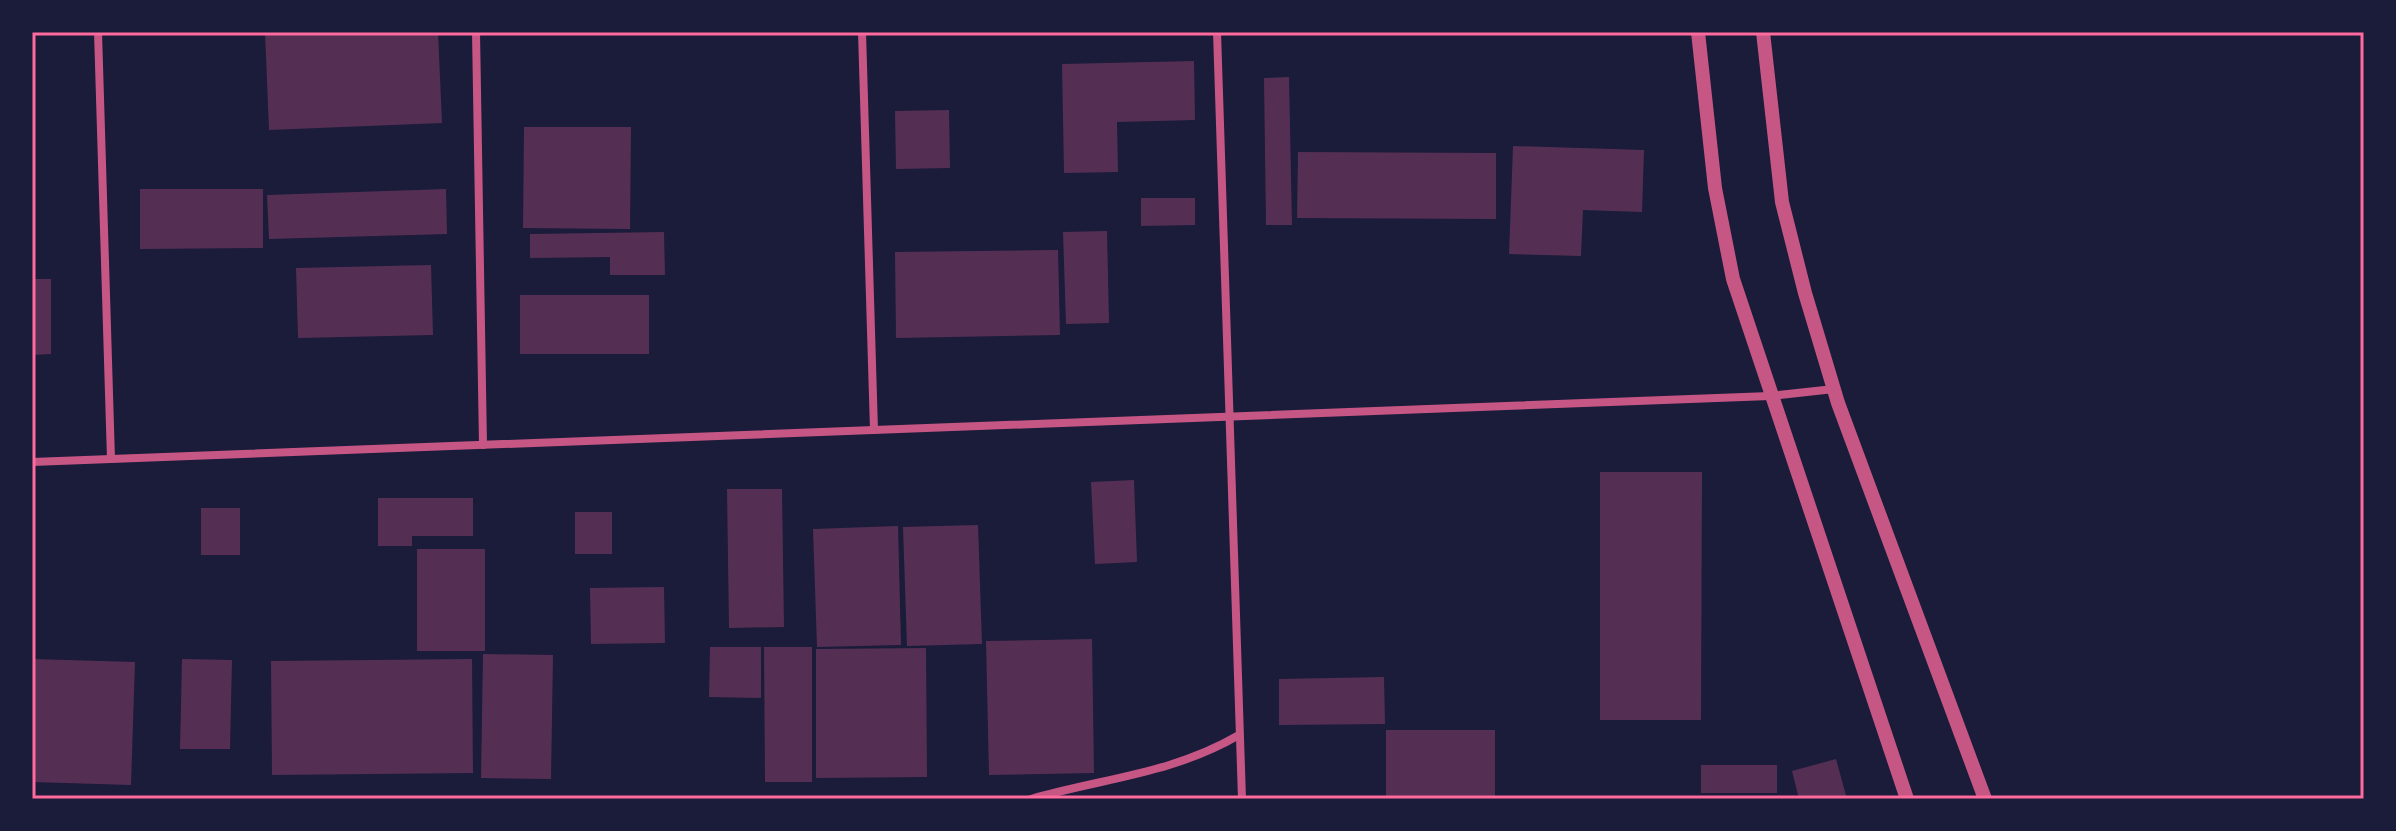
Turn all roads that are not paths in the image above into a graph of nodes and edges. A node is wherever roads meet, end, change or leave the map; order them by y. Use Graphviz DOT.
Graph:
graph roads {
  1 [pos="98,32"];
  2 [pos="476,32"];
  3 [pos="862,32"];
  4 [pos="1217,32"];
  5 [pos="1698,32"];
  6 [pos="1763,32"];
  7 [pos="1834,389"];
  8 [pos="1770,396"];
  9 [pos="1229,416"];
  10 [pos="874,430"];
  11 [pos="483,445"];
  12 [pos="111,459"];
  13 [pos="32,462"];
  14 [pos="1239,735"];
  15 [pos="1031,799"];
  16 [pos="1242,799"];
  17 [pos="1907,799"];
  18 [pos="1985,799"];
  1 -- 12 [label="street"];
  2 -- 11 [label="street"];
  3 -- 10 [label="street"];
  4 -- 9 [label="street"];
  5 -- 8 [label="street"];
  6 -- 7 [label="street"];
  7 -- 8 [label="street"];
  7 -- 18 [label="street"];
  8 -- 9 [label="street"];
  8 -- 17 [label="street"];
  9 -- 10 [label="street"];
  9 -- 14 [label="street"];
  10 -- 11 [label="street"];
  11 -- 12 [label="street"];
  12 -- 13 [label="street"];
  14 -- 15 [label="street"];
  14 -- 16 [label="street"];
}
